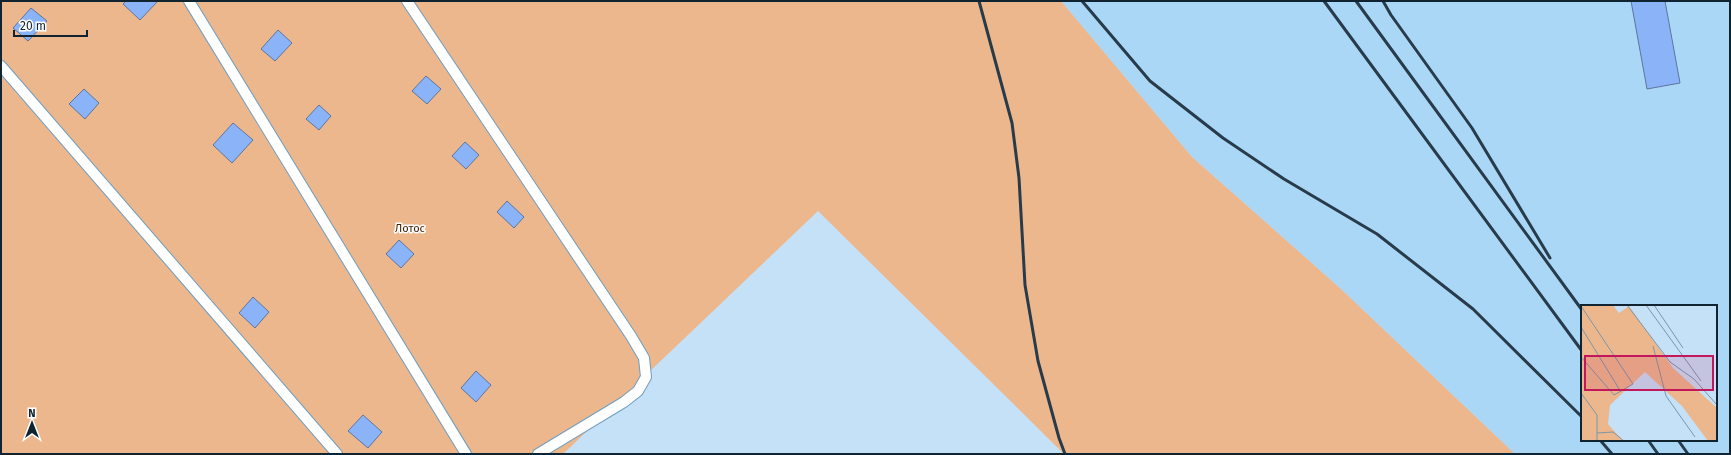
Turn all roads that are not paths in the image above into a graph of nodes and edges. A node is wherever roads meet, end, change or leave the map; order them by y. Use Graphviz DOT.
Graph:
graph roads {
  1 [pos="189,1"];
  2 [pos="407,1"];
  3 [pos="1,66"];
  4 [pos="337,454"];
  5 [pos="466,454"];
  6 [pos="538,454"];
  1 -- 5 [label="lane"];
  2 -- 6 [label="lane"];
  3 -- 4 [label="lane"];
}
